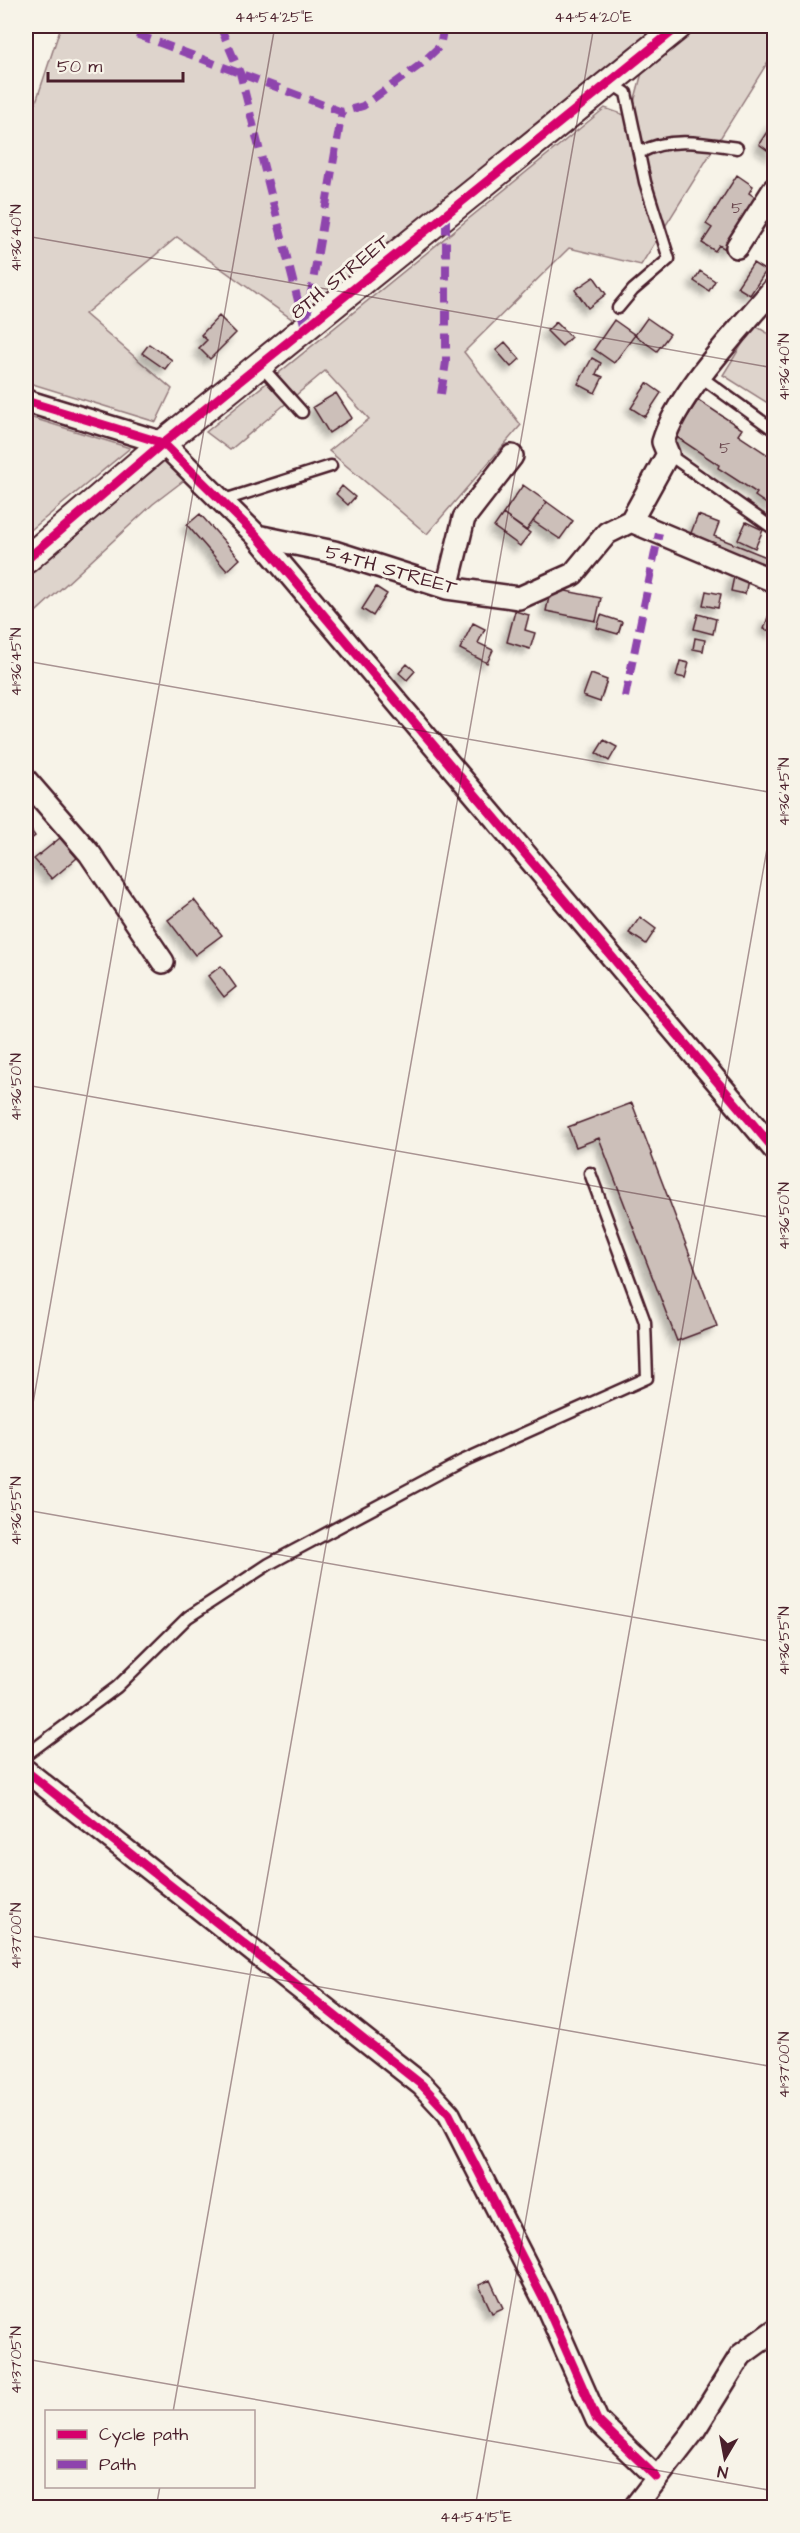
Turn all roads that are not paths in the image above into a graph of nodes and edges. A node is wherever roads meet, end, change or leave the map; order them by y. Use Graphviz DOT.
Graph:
graph roads {
  1 [pos="679,26"];
  2 [pos="611,82"];
  3 [pos="736,148"];
  4 [pos="639,153"];
  5 [pos="774,189"];
  6 [pos="737,247"];
  7 [pos="774,288"];
  8 [pos="618,308"];
  9 [pos="260,365"];
  10 [pos="700,377"];
  11 [pos="26,401"];
  12 [pos="302,412"];
  13 [pos="774,430"];
  14 [pos="163,443"];
  15 [pos="668,454"];
  16 [pos="512,456"];
  17 [pos="331,466"];
  18 [pos="221,501"];
  19 [pos="631,521"];
  20 [pos="774,529"];
  21 [pos="257,536"];
  22 [pos="26,560"];
  23 [pos="774,581"];
  24 [pos="447,588"];
  25 [pos="26,780"];
  26 [pos="163,962"];
  27 [pos="774,1149"];
  28 [pos="590,1173"];
  29 [pos="26,1755"];
  30 [pos="26,1770"];
  31 [pos="774,2331"];
  32 [pos="657,2477"];
  33 [pos="634,2508"];
  1 -- 2 [label="street, 8TH STREET"];
  2 -- 4 [label="lane"];
  2 -- 9 [label="street, 8TH STREET"];
  3 -- 4 [label="lane"];
  4 -- 8 [label="lane"];
  5 -- 6 [label="street"];
  7 -- 10 [label="street"];
  9 -- 12 [label="lane"];
  9 -- 14 [label="street, 8TH STREET"];
  10 -- 13 [label="lane"];
  10 -- 15 [label="street"];
  11 -- 14 [label="street"];
  14 -- 18 [label="street"];
  14 -- 22 [label="street, 8TH STREET"];
  15 -- 19 [label="street"];
  15 -- 20 [label="lane"];
  16 -- 24 [label="street"];
  17 -- 18 [label="lane"];
  18 -- 21 [label="street"];
  19 -- 23 [label="street"];
  19 -- 24 [label="street, 54TH STREET"];
  21 -- 24 [label="street, 54TH STREET"];
  21 -- 27 [label="street"];
  25 -- 26 [label="street"];
  28 -- 29 [label="lane"];
  30 -- 32 [label="street"];
  31 -- 32 [label="street"];
  32 -- 33 [label="street"];
}
